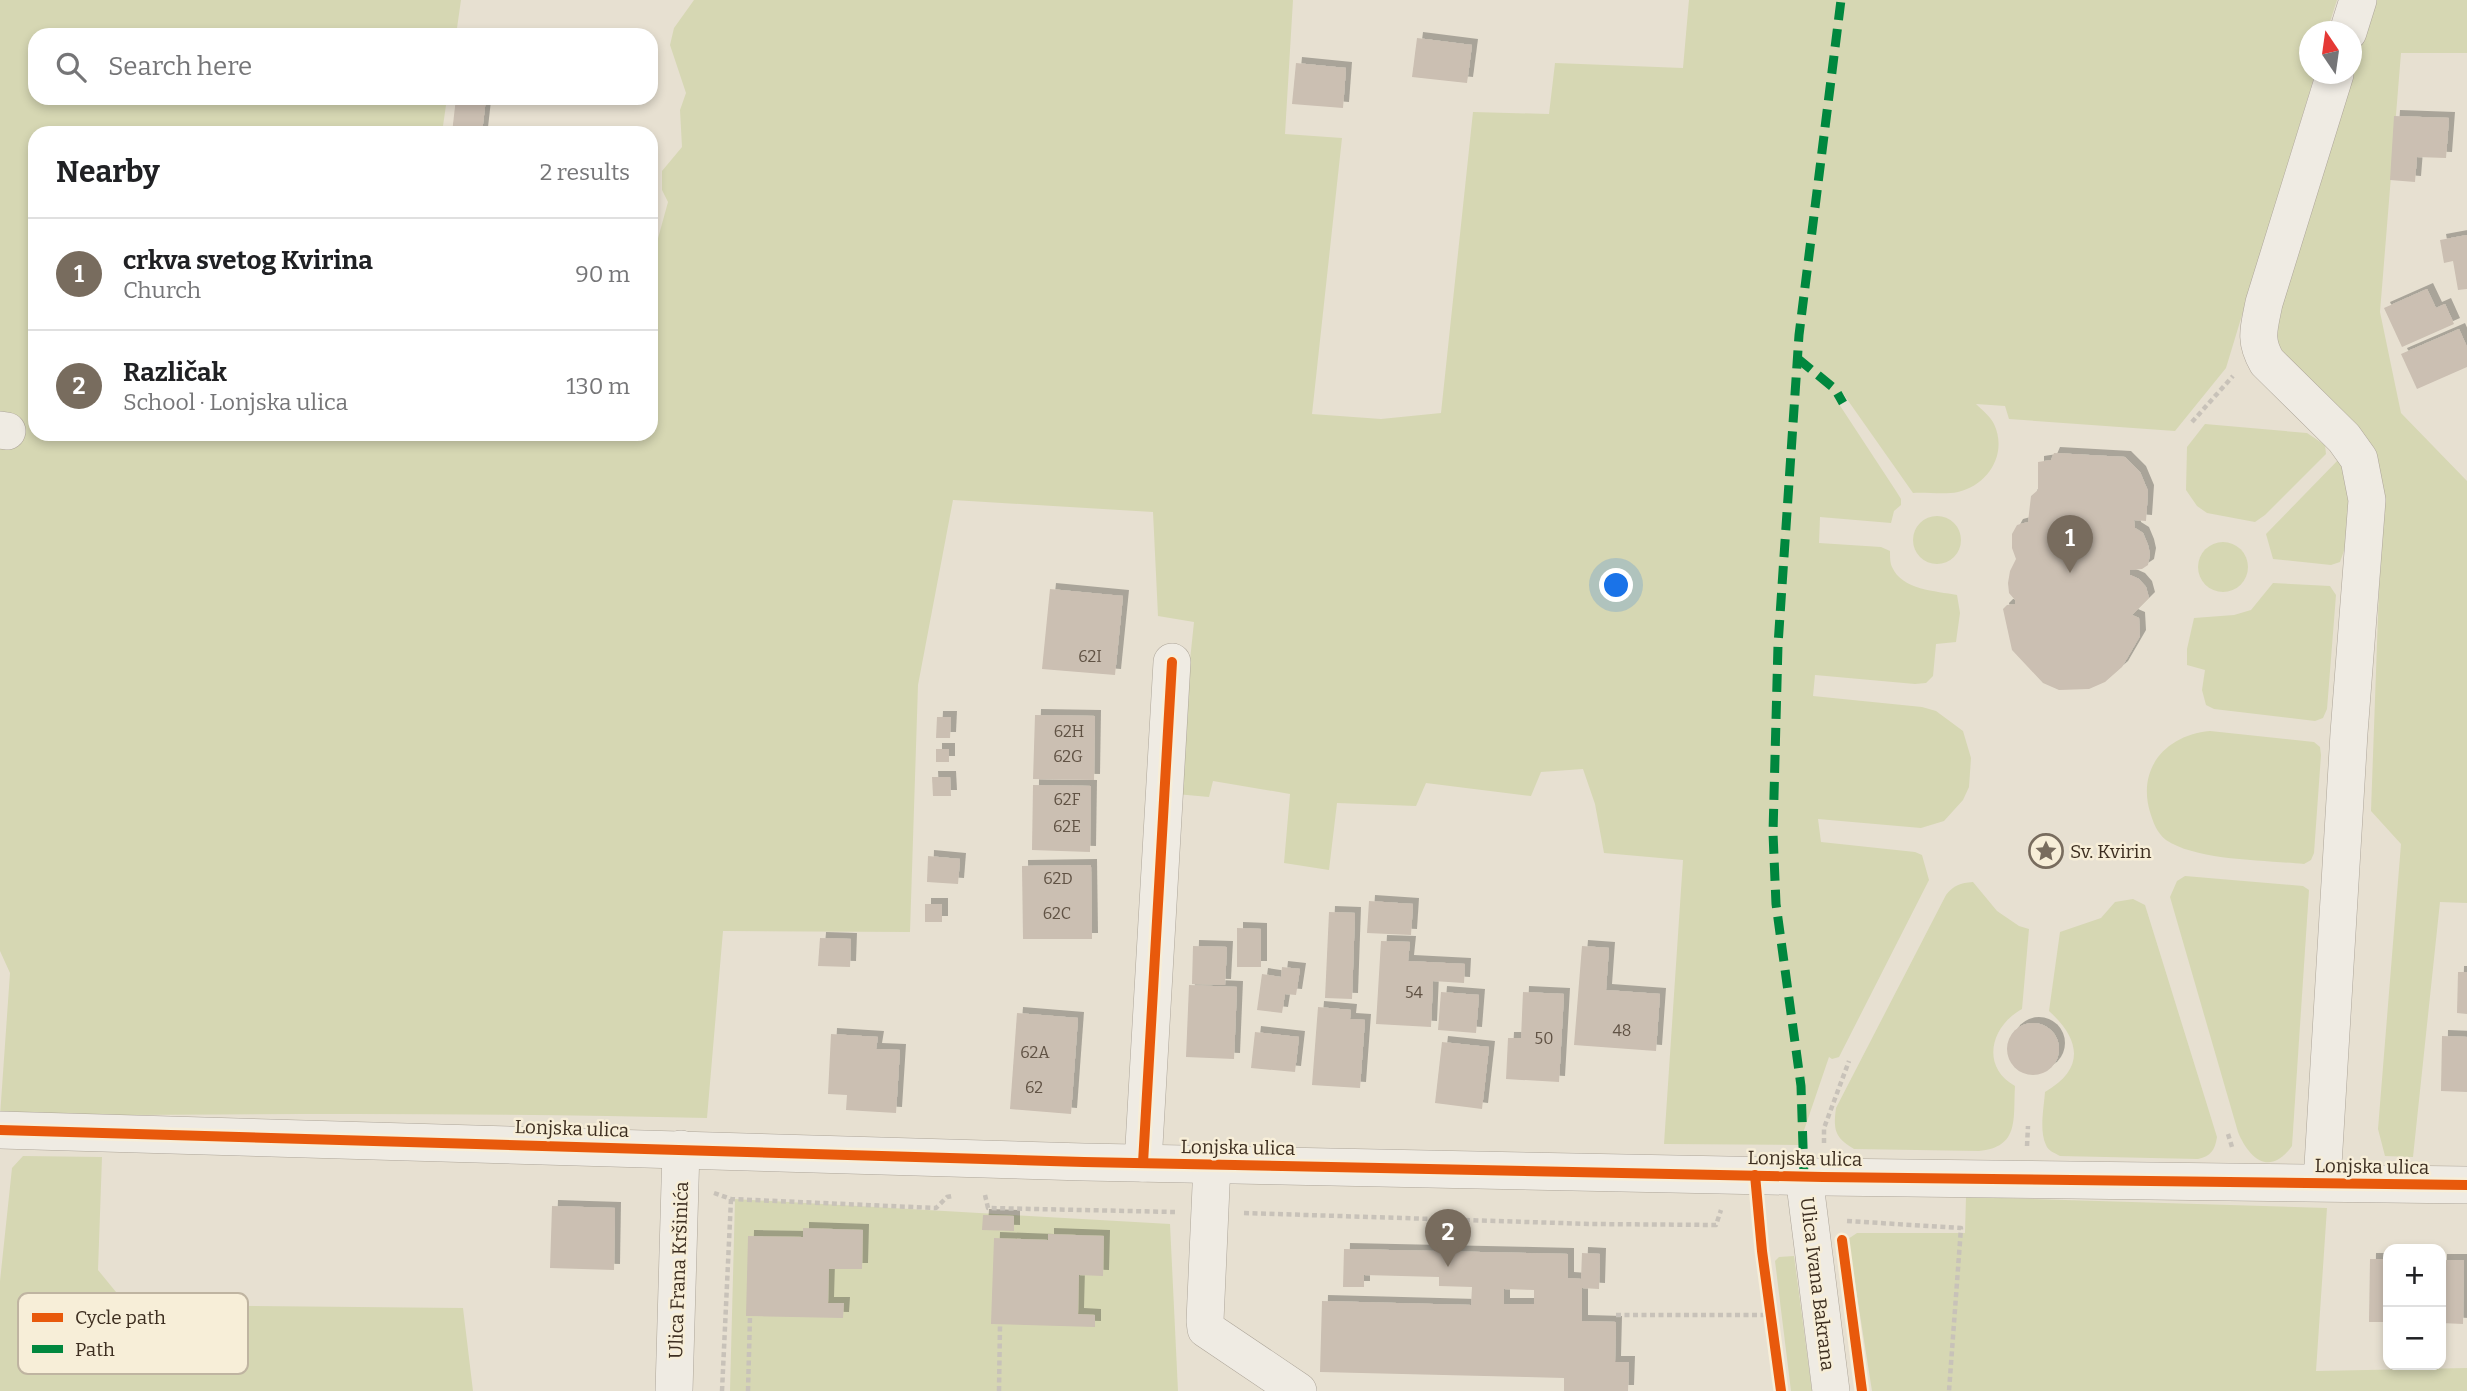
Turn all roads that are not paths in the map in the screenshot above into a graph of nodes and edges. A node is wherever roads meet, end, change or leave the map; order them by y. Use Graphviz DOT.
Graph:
graph roads {
  1 [pos="2358,0"];
  2 [pos="2351,21"];
  3 [pos="2332,84"];
  4 [pos="1172,662"];
  5 [pos="0,1130"];
  6 [pos="681,1149"];
  7 [pos="1143,1163"];
  8 [pos="1212,1164"];
  9 [pos="1814,1176"];
  10 [pos="2322,1182"];
  11 [pos="2467,1185"];
  12 [pos="674,1391"];
  13 [pos="1298,1391"];
  14 [pos="1831,1391"];
  1 -- 2 [label="street"];
  3 -- 10 [label="street"];
  4 -- 7 [label="street"];
  5 -- 6 [label="street, Lonjska ulica"];
  6 -- 7 [label="street, Lonjska ulica"];
  6 -- 12 [label="street, Ulica Frana Kršinića"];
  7 -- 8 [label="street, Lonjska ulica"];
  8 -- 9 [label="street, Lonjska ulica"];
  8 -- 13 [label="street"];
  9 -- 10 [label="street, Lonjska ulica"];
  9 -- 14 [label="street, Ulica Ivana Bakrana"];
  10 -- 11 [label="street, Lonjska ulica"];
}
